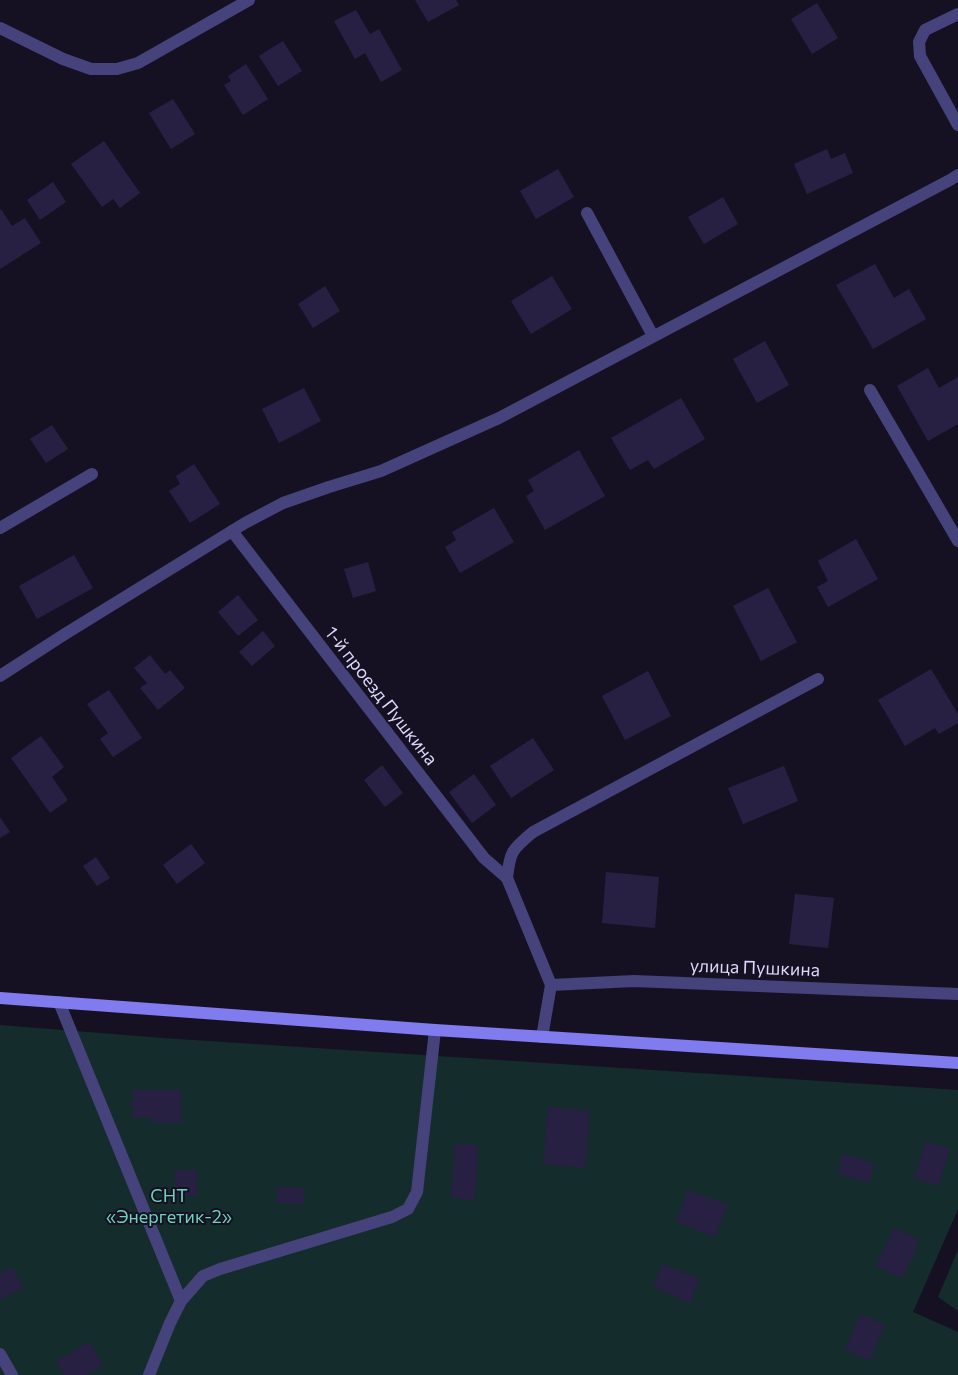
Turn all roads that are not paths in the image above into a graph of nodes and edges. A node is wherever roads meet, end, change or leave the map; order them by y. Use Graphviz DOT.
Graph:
graph roads {
  1 [pos="249,0"];
  2 [pos="958,14"];
  3 [pos="0,28"];
  4 [pos="958,126"];
  5 [pos="958,174"];
  6 [pos="587,213"];
  7 [pos="653,336"];
  8 [pos="870,390"];
  9 [pos="92,474"];
  10 [pos="0,528"];
  11 [pos="232,531"];
  12 [pos="958,541"];
  13 [pos="0,676"];
  14 [pos="818,679"];
  15 [pos="507,878"];
  16 [pos="551,985"];
  17 [pos="958,994"];
  18 [pos="0,998"];
  19 [pos="59,1002"];
  20 [pos="434,1030"];
  21 [pos="542,1037"];
  22 [pos="958,1063"];
  23 [pos="181,1301"];
  24 [pos="0,1354"];
  25 [pos="12,1375"];
  26 [pos="148,1375"];
  1 -- 3 [label="street"];
  2 -- 4 [label="street"];
  5 -- 7 [label="street"];
  6 -- 7 [label="street"];
  7 -- 11 [label="street"];
  8 -- 12 [label="street"];
  9 -- 10 [label="street"];
  11 -- 13 [label="street"];
  11 -- 15 [label="street, 1-й проезд Пушкина"];
  14 -- 15 [label="street"];
  15 -- 16 [label="street, 1-й проезд Пушкина"];
  16 -- 17 [label="street, улица Пушкина"];
  16 -- 21 [label="street"];
  18 -- 19 [label="main road"];
  19 -- 20 [label="main road"];
  19 -- 23 [label="street"];
  20 -- 21 [label="main road"];
  20 -- 23 [label="street"];
  21 -- 22 [label="main road"];
  23 -- 26 [label="street"];
  24 -- 25 [label="street"];
}
